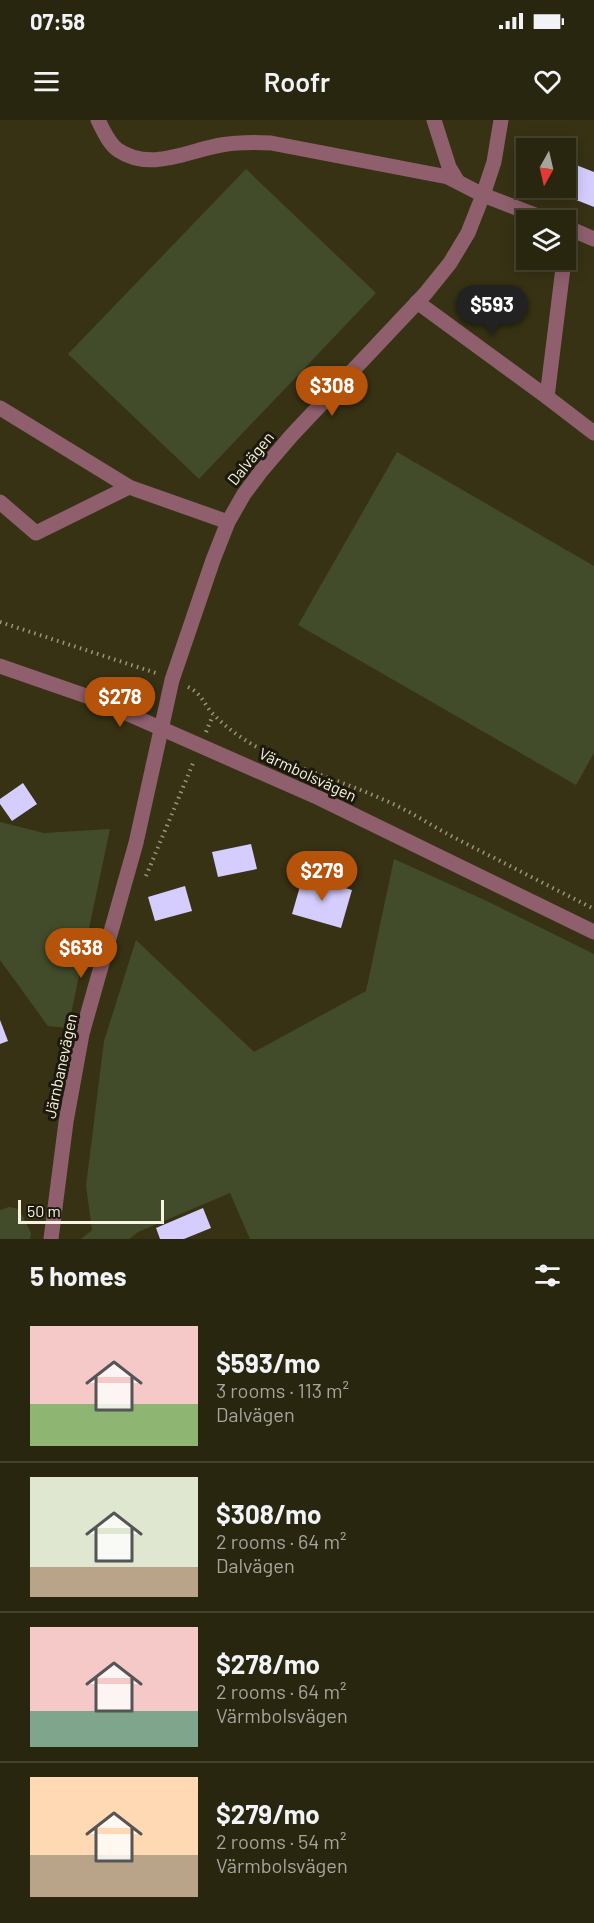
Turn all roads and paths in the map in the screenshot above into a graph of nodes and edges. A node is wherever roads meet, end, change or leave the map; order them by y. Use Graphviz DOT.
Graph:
graph roads {
  1 [pos="98,120"];
  2 [pos="435,120"];
  3 [pos="501,120"];
  4 [pos="458,182"];
  5 [pos="483,195"];
  6 [pos="522,210"];
  7 [pos="576,232"];
  8 [pos="594,239"];
  9 [pos="563,270"];
  10 [pos="417,302"];
  11 [pos="547,397"];
  12 [pos="0,408"];
  13 [pos="594,433"];
  14 [pos="129,487"];
  15 [pos="0,502"];
  16 [pos="228,522"];
  17 [pos="0,622"];
  18 [pos="0,666"];
  19 [pos="172,680"];
  20 [pos="213,715"];
  21 [pos="161,728"];
  22 [pos="200,746"];
  23 [pos="144,881"];
  24 [pos="594,909"];
  25 [pos="594,932"];
  26 [pos="51,1239"];
  1 -- 4 [label="street"];
  2 -- 4 [label="street"];
  3 -- 5 [label="street, Dalvägen"];
  4 -- 5 [label="street"];
  5 -- 6 [label="street"];
  5 -- 10 [label="street, Dalvägen"];
  7 -- 8 [label="street"];
  9 -- 11 [label="street"];
  10 -- 11 [label="street"];
  10 -- 16 [label="street, Dalvägen"];
  11 -- 13 [label="street"];
  12 -- 14 [label="street"];
  14 -- 15 [label="street"];
  14 -- 16 [label="street"];
  16 -- 19 [label="street, Dalvägen"];
  17 -- 19 [label="path"];
  18 -- 21 [label="street, Värmbolsvägen"];
  19 -- 20 [label="path"];
  19 -- 21 [label="street, Dalvägen"];
  20 -- 22 [label="path"];
  20 -- 24 [label="path"];
  21 -- 22 [label="street, Värmbolsvägen"];
  21 -- 26 [label="street, Järnbanevägen"];
  22 -- 23 [label="path"];
  22 -- 25 [label="street, Värmbolsvägen"];
}
